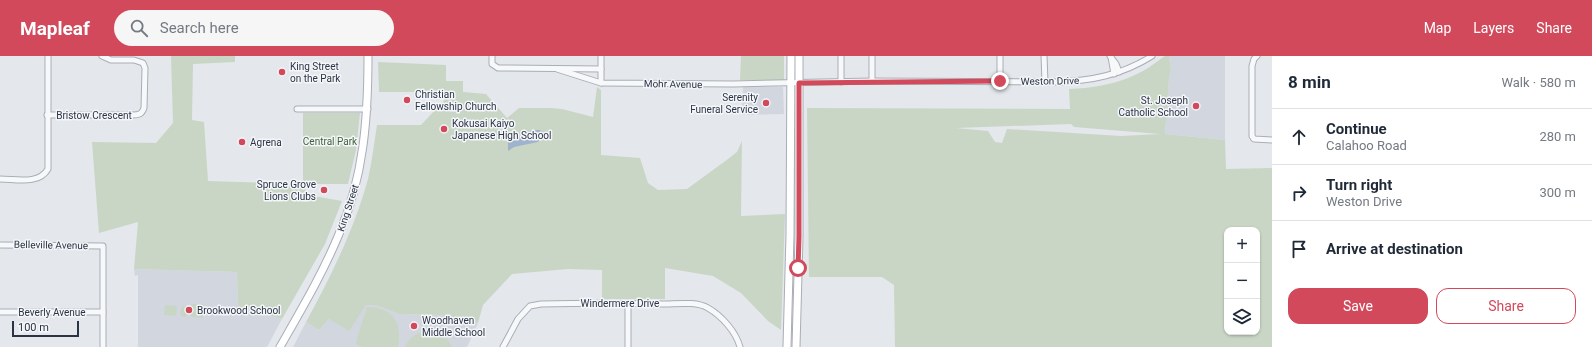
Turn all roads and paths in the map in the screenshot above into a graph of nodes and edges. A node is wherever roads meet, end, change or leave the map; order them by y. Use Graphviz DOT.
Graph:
graph roads {
  1 [pos="48,56"];
  2 [pos="102,56"];
  3 [pos="368,56"];
  4 [pos="492,56"];
  5 [pos="601,56"];
  6 [pos="791,56"];
  7 [pos="799,56"];
  8 [pos="841,56"];
  9 [pos="872,56"];
  10 [pos="1000,56"];
  11 [pos="1044,56"];
  12 [pos="1152,56"];
  13 [pos="1257,56"];
  14 [pos="1110,57"];
  15 [pos="557,69"];
  16 [pos="601,69"];
  17 [pos="1116,73"];
  18 [pos="872,81"];
  19 [pos="1000,81"];
  20 [pos="841,82"];
  21 [pos="1045,82"];
  22 [pos="601,83"];
  23 [pos="799,83"];
  24 [pos="791,84"];
  25 [pos="297,109"];
  26 [pos="368,109"];
  27 [pos="47,115"];
  28 [pos="1272,140"];
  29 [pos="0,179"];
  30 [pos="0,245"];
  31 [pos="628,303"];
  32 [pos="0,312"];
  33 [pos="103,312"];
  34 [pos="103,347"];
  35 [pos="280,347"];
  36 [pos="503,347"];
  37 [pos="628,347"];
  38 [pos="740,347"];
  39 [pos="787,347"];
  40 [pos="796,347"];
  1 -- 27 [label="street"];
  2 -- 27 [label="street, Bristow Crescent"];
  3 -- 26 [label="main road, King Street"];
  4 -- 15 [label="street, Mohr Avenue"];
  5 -- 16 [label="street"];
  6 -- 24 [label="main road"];
  7 -- 23 [label="main road"];
  8 -- 20 [label="street"];
  9 -- 18 [label="street"];
  10 -- 19 [label="street"];
  11 -- 21 [label="street"];
  12 -- 17 [label="street, Weston Drive"];
  13 -- 28 [label="street"];
  14 -- 17 [label="street"];
  15 -- 16 [label="street, Mohr Avenue"];
  15 -- 22 [label="street, Mohr Avenue"];
  16 -- 22 [label="street"];
  17 -- 21 [label="street, Weston Drive"];
  18 -- 19 [label="street, Weston Drive"];
  18 -- 20 [label="street, Weston Drive"];
  19 -- 21 [label="street, Weston Drive"];
  20 -- 23 [label="street, Weston Drive"];
  22 -- 24 [label="street, Mohr Avenue"];
  23 -- 24 [label="street, Weston Drive"];
  23 -- 40 [label="main road"];
  24 -- 39 [label="main road"];
  25 -- 26 [label="street"];
  26 -- 35 [label="main road, King Street"];
  27 -- 29 [label="street"];
  30 -- 33 [label="street, Belleville Avenue"];
  31 -- 36 [label="street, Windermere Drive"];
  31 -- 37 [label="street"];
  31 -- 38 [label="street, Windermere Drive"];
  32 -- 33 [label="street, Beverly Avenue"];
  33 -- 34 [label="street"];
}
